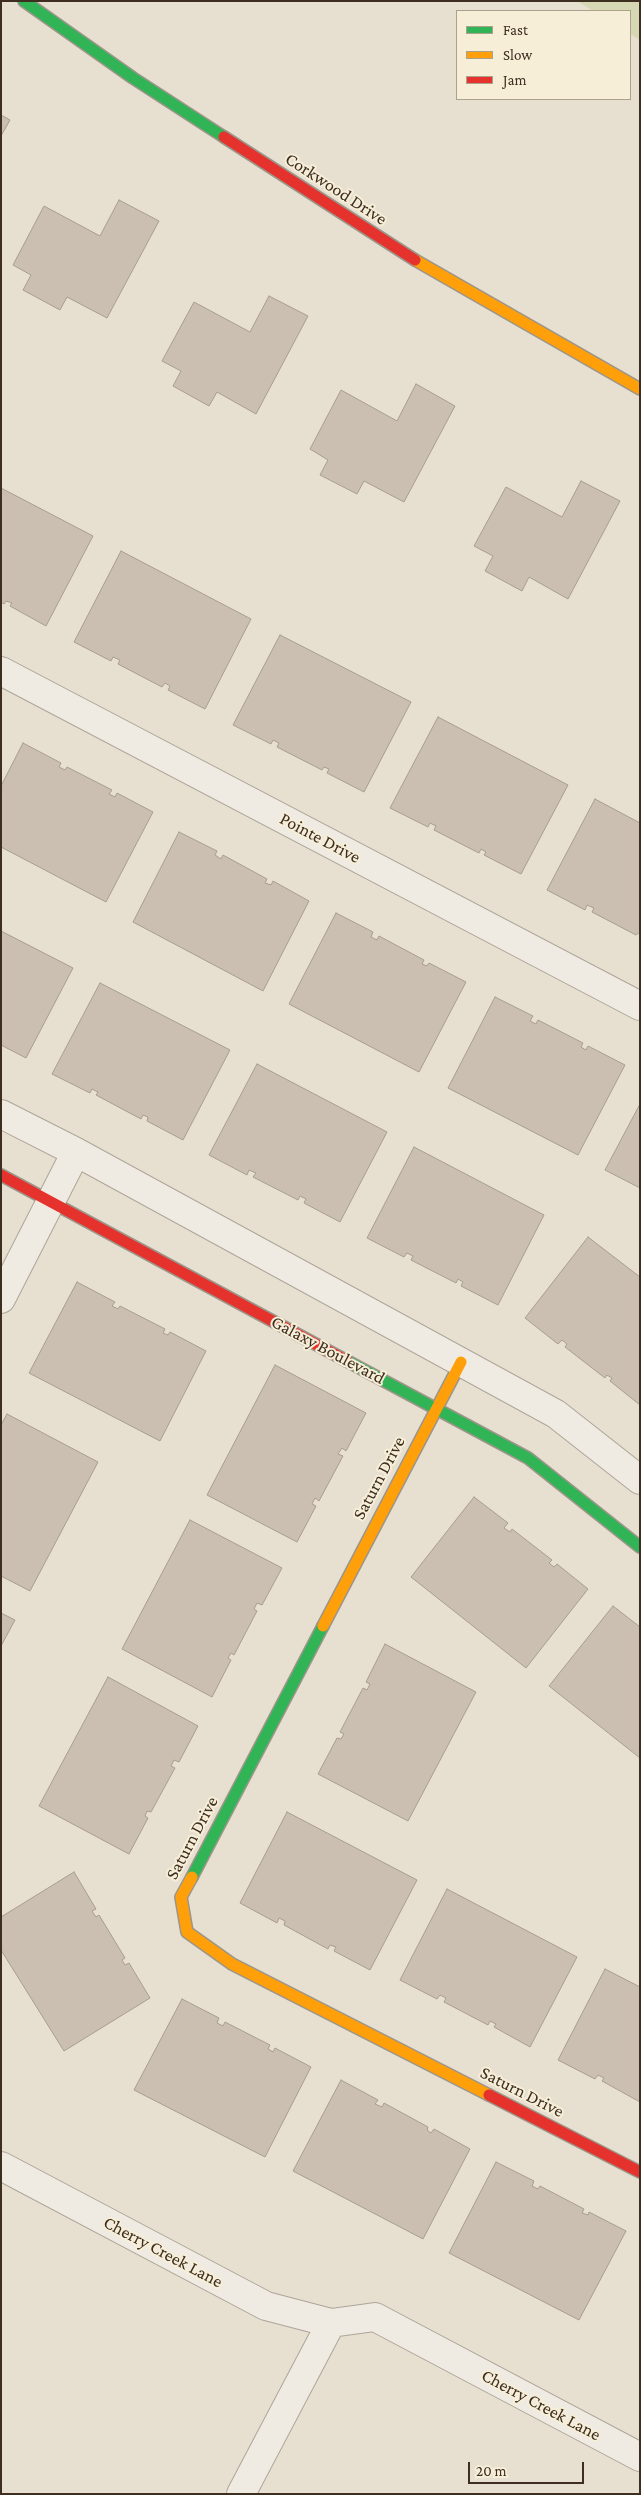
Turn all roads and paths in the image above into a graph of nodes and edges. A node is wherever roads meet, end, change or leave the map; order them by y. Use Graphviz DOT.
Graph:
graph roads {
  1 [pos="24,1"];
  2 [pos="640,389"];
  3 [pos="4,680"];
  4 [pos="640,1006"];
  5 [pos="1,1114"];
  6 [pos="76,1152"];
  7 [pos="1,1175"];
  8 [pos="52,1201"];
  9 [pos="1,1299"];
  10 [pos="461,1362"];
  11 [pos="436,1408"];
  12 [pos="640,1480"];
  13 [pos="640,1547"];
  14 [pos="1,2166"];
  15 [pos="640,2172"];
  16 [pos="331,2323"];
  17 [pos="640,2458"];
  18 [pos="241,2494"];
  1 -- 2 [label="street, Corkwood Drive"];
  3 -- 4 [label="street, Pointe Drive"];
  5 -- 6 [label="street"];
  6 -- 8 [label="street"];
  6 -- 10 [label="street"];
  7 -- 8 [label="street, Galaxy Boulevard"];
  8 -- 9 [label="street"];
  8 -- 11 [label="street, Galaxy Boulevard"];
  10 -- 11 [label="street, Saturn Drive"];
  10 -- 12 [label="street"];
  11 -- 13 [label="street, Galaxy Boulevard"];
  11 -- 15 [label="street, Saturn Drive"];
  14 -- 16 [label="street, Cherry Creek Lane"];
  16 -- 17 [label="street, Cherry Creek Lane"];
  16 -- 18 [label="street"];
}
